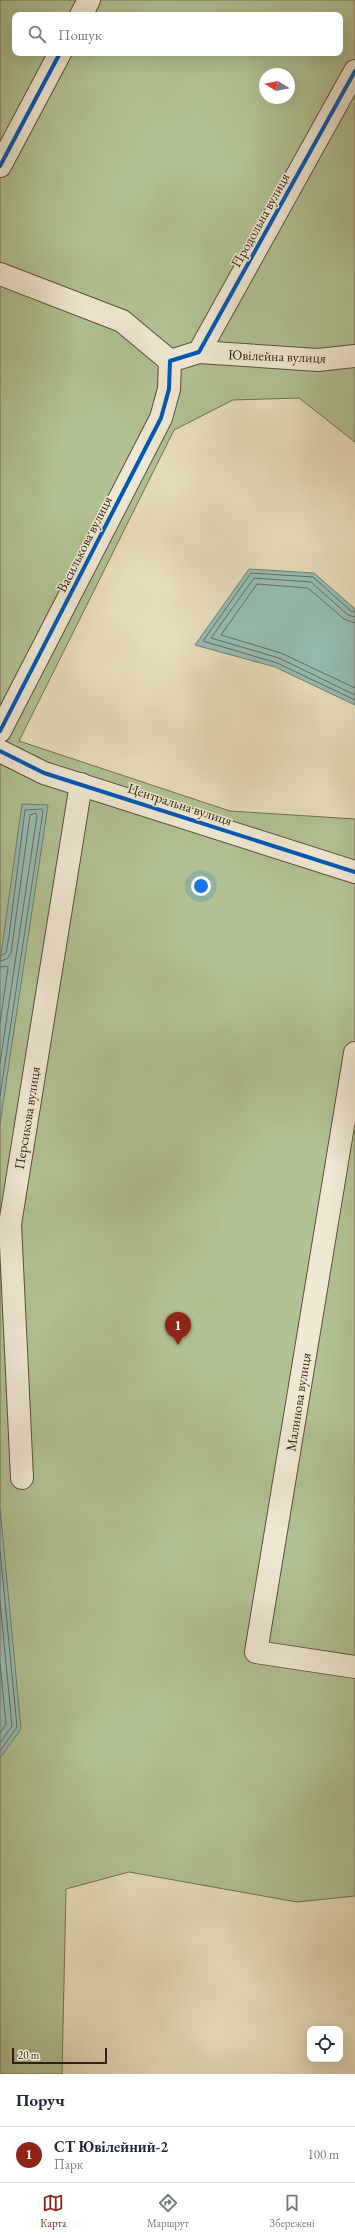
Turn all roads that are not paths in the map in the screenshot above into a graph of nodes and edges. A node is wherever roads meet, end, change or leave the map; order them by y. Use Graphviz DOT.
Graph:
graph roads {
  1 [pos="89,0"];
  2 [pos="83,12"];
  3 [pos="58,56"];
  4 [pos="355,71"];
  5 [pos="0,166"];
  6 [pos="0,274"];
  7 [pos="199,352"];
  8 [pos="355,356"];
  9 [pos="170,361"];
  10 [pos="0,731"];
  11 [pos="0,751"];
  12 [pos="81,784"];
  13 [pos="355,872"];
  14 [pos="355,1053"];
  15 [pos="22,1478"];
  16 [pos="355,1668"];
  1 -- 2 [label="street"];
  3 -- 5 [label="street"];
  4 -- 7 [label="street, Продольна вулиця"];
  6 -- 9 [label="street"];
  7 -- 8 [label="street, Ювілейна вулиця"];
  7 -- 9 [label="street"];
  9 -- 10 [label="street, Василькова вулиця"];
  11 -- 12 [label="street, Центральна вулиця"];
  12 -- 13 [label="street, Центральна вулиця"];
  12 -- 15 [label="street, Персикова вулиця"];
  14 -- 16 [label="street, Малинова вулиця"];
}
